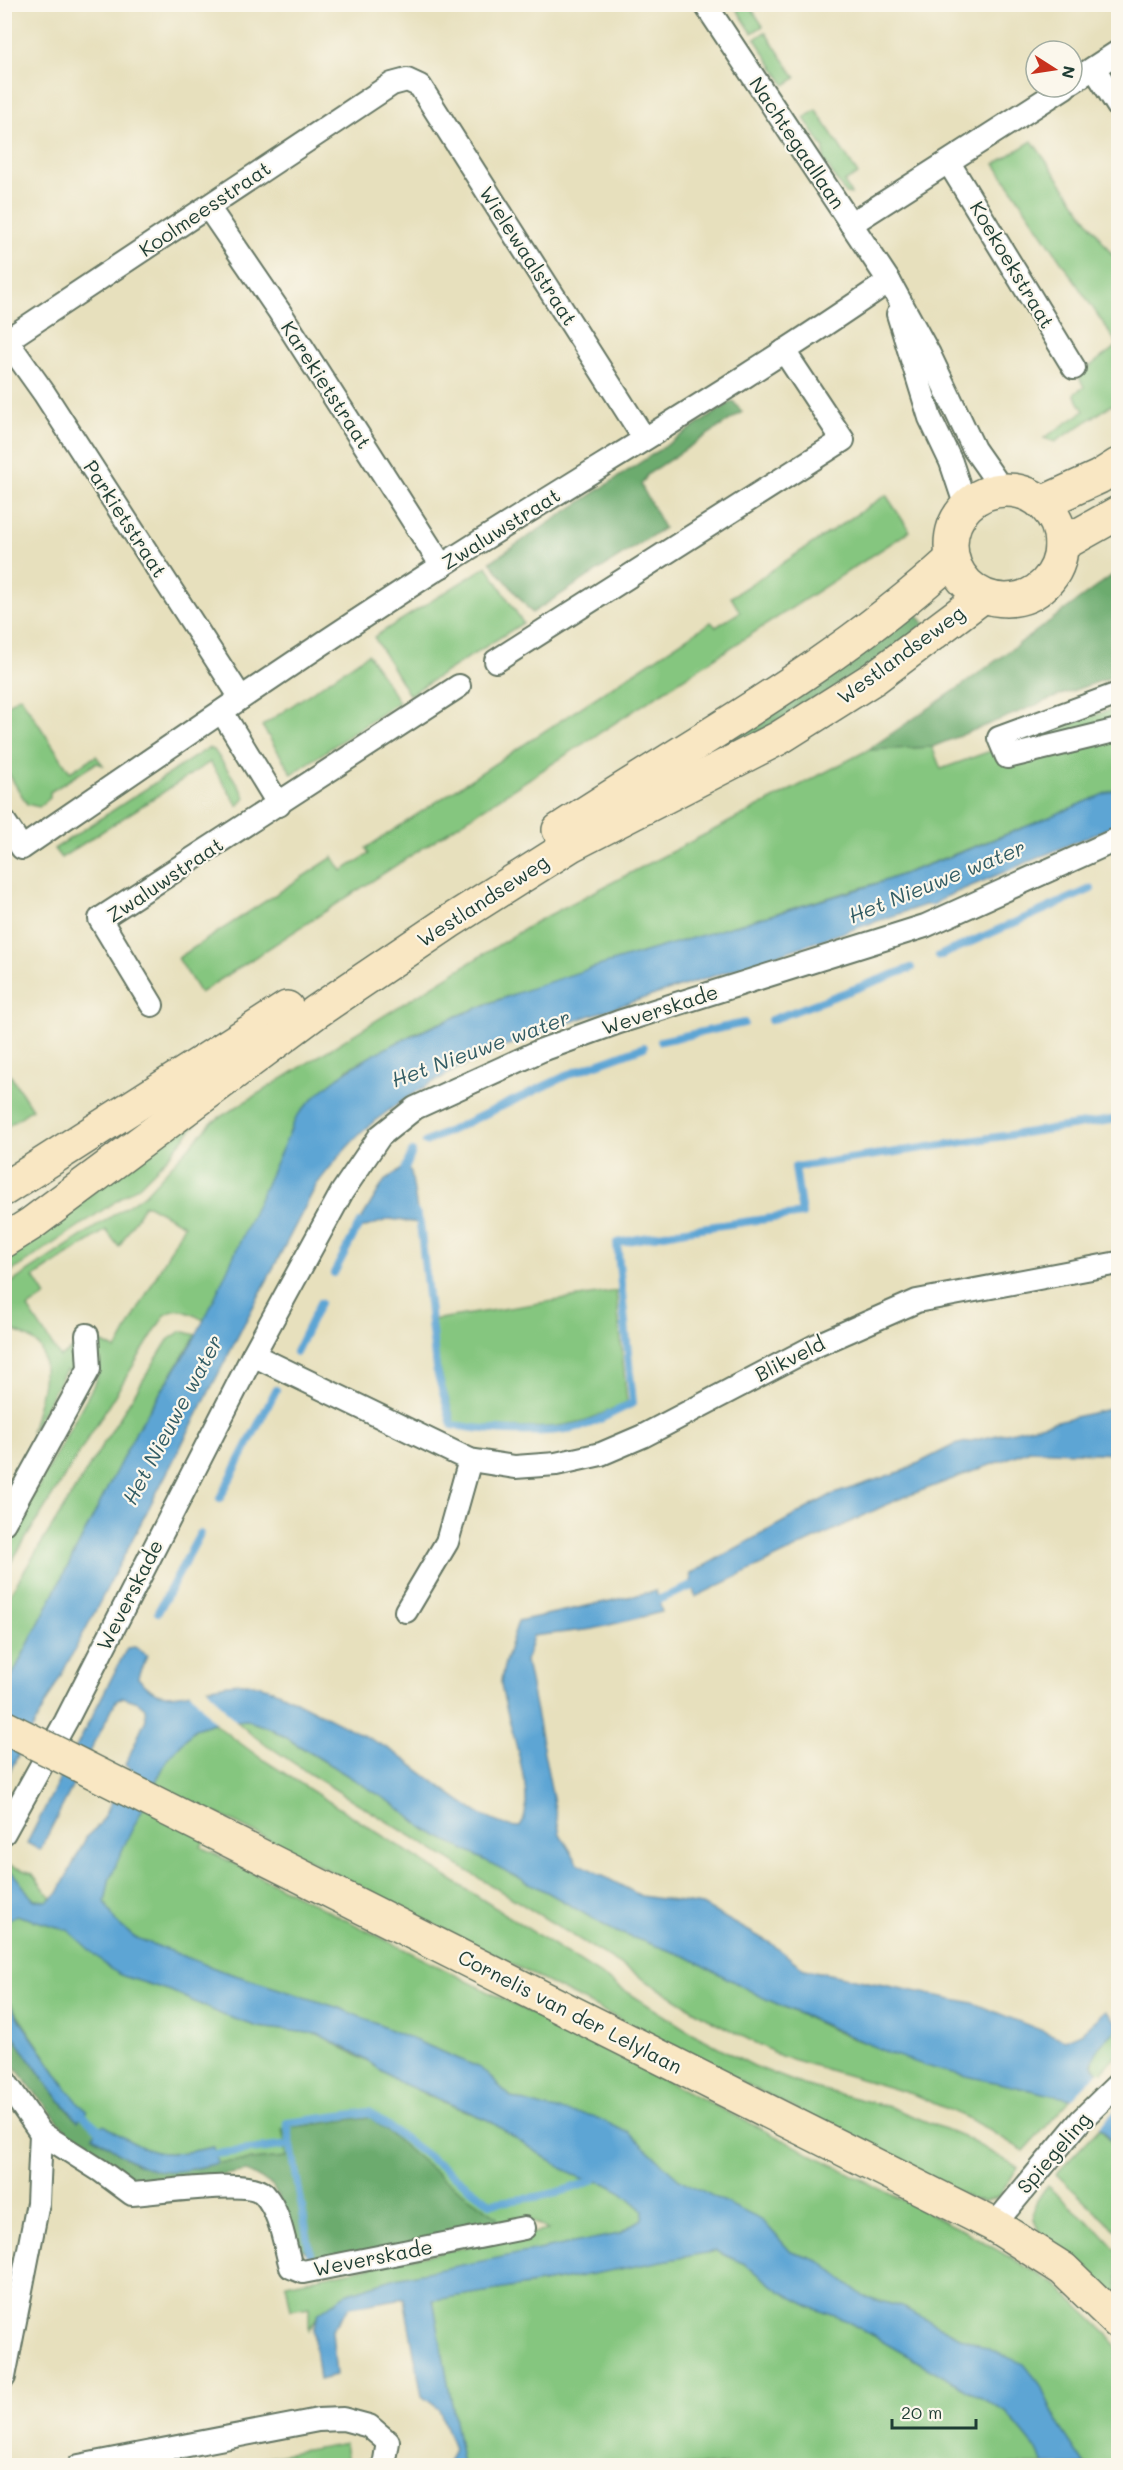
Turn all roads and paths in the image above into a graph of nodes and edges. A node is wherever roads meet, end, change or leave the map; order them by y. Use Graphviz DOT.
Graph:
graph roads {
  1 [pos="705,4"];
  2 [pos="1119,52"];
  3 [pos="1094,68"];
  4 [pos="1084,74"];
  5 [pos="407,80"];
  6 [pos="1047,99"];
  7 [pos="1119,106"];
  8 [pos="949,163"];
  9 [pos="208,207"];
  10 [pos="851,224"];
  11 [pos="889,280"];
  12 [pos="6,341"];
  13 [pos="784,351"];
  14 [pos="1074,368"];
  15 [pos="644,438"];
  16 [pos="1119,465"];
  17 [pos="1002,489"];
  18 [pos="1042,503"];
  19 [pos="966,507"];
  20 [pos="1119,513"];
  21 [pos="1061,545"];
  22 [pos="952,559"];
  23 [pos="442,566"];
  24 [pos="983,596"];
  25 [pos="496,661"];
  26 [pos="459,686"];
  27 [pos="1119,694"];
  28 [pos="241,698"];
  29 [pos="222,712"];
  30 [pos="1119,730"];
  31 [pos="279,805"];
  32 [pos="4,821"];
  33 [pos="1119,839"];
  34 [pos="152,1005"];
  35 [pos="4,1189"];
  36 [pos="4,1241"];
  37 [pos="1119,1263"];
  38 [pos="87,1335"];
  39 [pos="253,1355"];
  40 [pos="470,1460"];
  41 [pos="4,1523"];
  42 [pos="406,1611"];
  43 [pos="4,1727"];
  44 [pos="4,1833"];
  45 [pos="4,2080"];
  46 [pos="1119,2084"];
  47 [pos="41,2133"];
  48 [pos="994,2225"];
  49 [pos="524,2228"];
  50 [pos="1119,2322"];
  51 [pos="4,2377"];
  52 [pos="80,2466"];
  53 [pos="384,2466"];
  1 -- 10 [label="street, Nachtegaallaan"];
  2 -- 3 [label="street"];
  3 -- 4 [label="street"];
  3 -- 7 [label="street"];
  5 -- 9 [label="street, Koolmeesstraat"];
  5 -- 15 [label="street, Wielewaalstraat"];
  6 -- 8 [label="street"];
  8 -- 10 [label="street"];
  8 -- 14 [label="street, Koekoekstraat"];
  9 -- 12 [label="street, Koolmeesstraat"];
  9 -- 23 [label="street, Karekietstraat"];
  10 -- 11 [label="street, Nachtegaallaan"];
  11 -- 13 [label="street, Zwaluwstraat"];
  11 -- 17 [label="street, Nachtegaallaan"];
  11 -- 19 [label="street, Nachtegaallaan"];
  12 -- 28 [label="street, Parkietstraat"];
  13 -- 15 [label="street, Zwaluwstraat"];
  13 -- 25 [label="street"];
  15 -- 23 [label="street, Zwaluwstraat"];
  16 -- 18 [label="main road"];
  17 -- 18 [label="main road"];
  17 -- 19 [label="main road"];
  18 -- 21 [label="main road"];
  19 -- 22 [label="main road"];
  20 -- 21 [label="main road"];
  21 -- 24 [label="main road"];
  22 -- 24 [label="main road"];
  22 -- 35 [label="main road, Westlandseweg"];
  23 -- 28 [label="street, Zwaluwstraat"];
  24 -- 36 [label="main road, Westlandseweg"];
  26 -- 31 [label="street, Zwaluwstraat"];
  27 -- 30 [label="street"];
  28 -- 29 [label="street, Zwaluwstraat"];
  29 -- 31 [label="street"];
  29 -- 32 [label="street, Zwaluwstraat"];
  31 -- 34 [label="street, Zwaluwstraat"];
  33 -- 39 [label="street, Weverskade"];
  37 -- 40 [label="street, Blikveld"];
  38 -- 41 [label="street"];
  39 -- 40 [label="street, Blikveld"];
  39 -- 44 [label="street, Weverskade"];
  40 -- 42 [label="street"];
  43 -- 48 [label="main road, Cornelis van der Lelylaan, bridge"];
  45 -- 47 [label="street, Weverskade"];
  46 -- 48 [label="street, Spiegeling"];
  47 -- 49 [label="street, Weverskade"];
  47 -- 51 [label="street"];
  48 -- 50 [label="main road, Cornelis van der Lelylaan"];
  52 -- 53 [label="street"];
}
